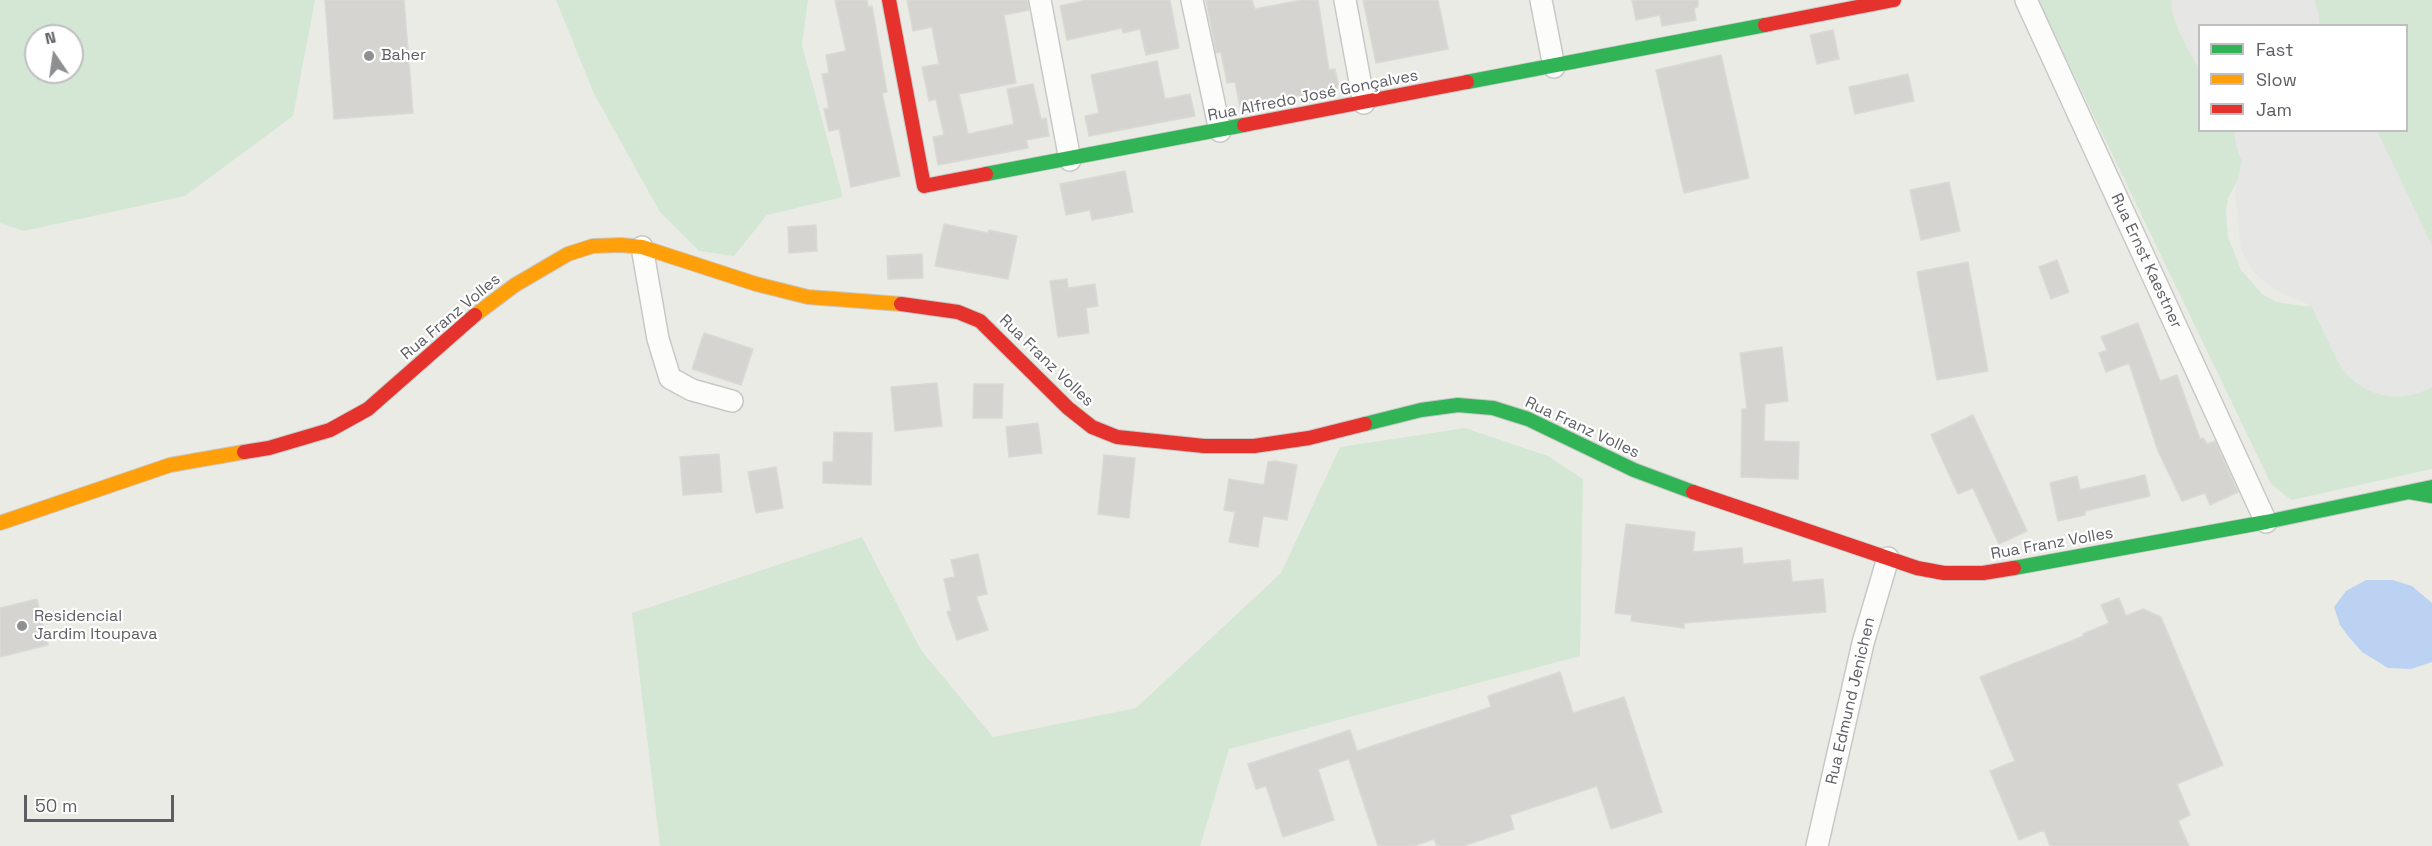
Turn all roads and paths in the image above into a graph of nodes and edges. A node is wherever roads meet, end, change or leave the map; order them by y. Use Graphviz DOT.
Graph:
graph roads {
  1 [pos="889,0"];
  2 [pos="1040,0"];
  3 [pos="1192,0"];
  4 [pos="1345,0"];
  5 [pos="1541,0"];
  6 [pos="1894,0"];
  7 [pos="2026,0"];
  8 [pos="1554,67"];
  9 [pos="1364,103"];
  10 [pos="1221,131"];
  11 [pos="1070,160"];
  12 [pos="642,247"];
  13 [pos="732,401"];
  14 [pos="2432,487"];
  15 [pos="2409,492"];
  16 [pos="2432,496"];
  17 [pos="2266,522"];
  18 [pos="0,523"];
  19 [pos="1888,558"];
  20 [pos="1817,846"];
  1 -- 11 [label="street, Rua Alfredo José Gonçalves"];
  2 -- 11 [label="street"];
  3 -- 10 [label="street"];
  4 -- 9 [label="street"];
  5 -- 8 [label="street"];
  6 -- 8 [label="street, Rua Alfredo José Gonçalves"];
  7 -- 17 [label="street, Rua Ernst Kaestner"];
  8 -- 9 [label="street, Rua Alfredo José Gonçalves"];
  9 -- 10 [label="street, Rua Alfredo José Gonçalves"];
  10 -- 11 [label="street, Rua Alfredo José Gonçalves"];
  12 -- 13 [label="street"];
  12 -- 18 [label="street, Rua Franz Volles"];
  12 -- 19 [label="street, Rua Franz Volles"];
  14 -- 15 [label="street, Rua Franz Volles"];
  15 -- 16 [label="street"];
  15 -- 17 [label="street, Rua Franz Volles"];
  17 -- 19 [label="street, Rua Franz Volles"];
  19 -- 20 [label="street, Rua Edmund Jenichen"];
}
